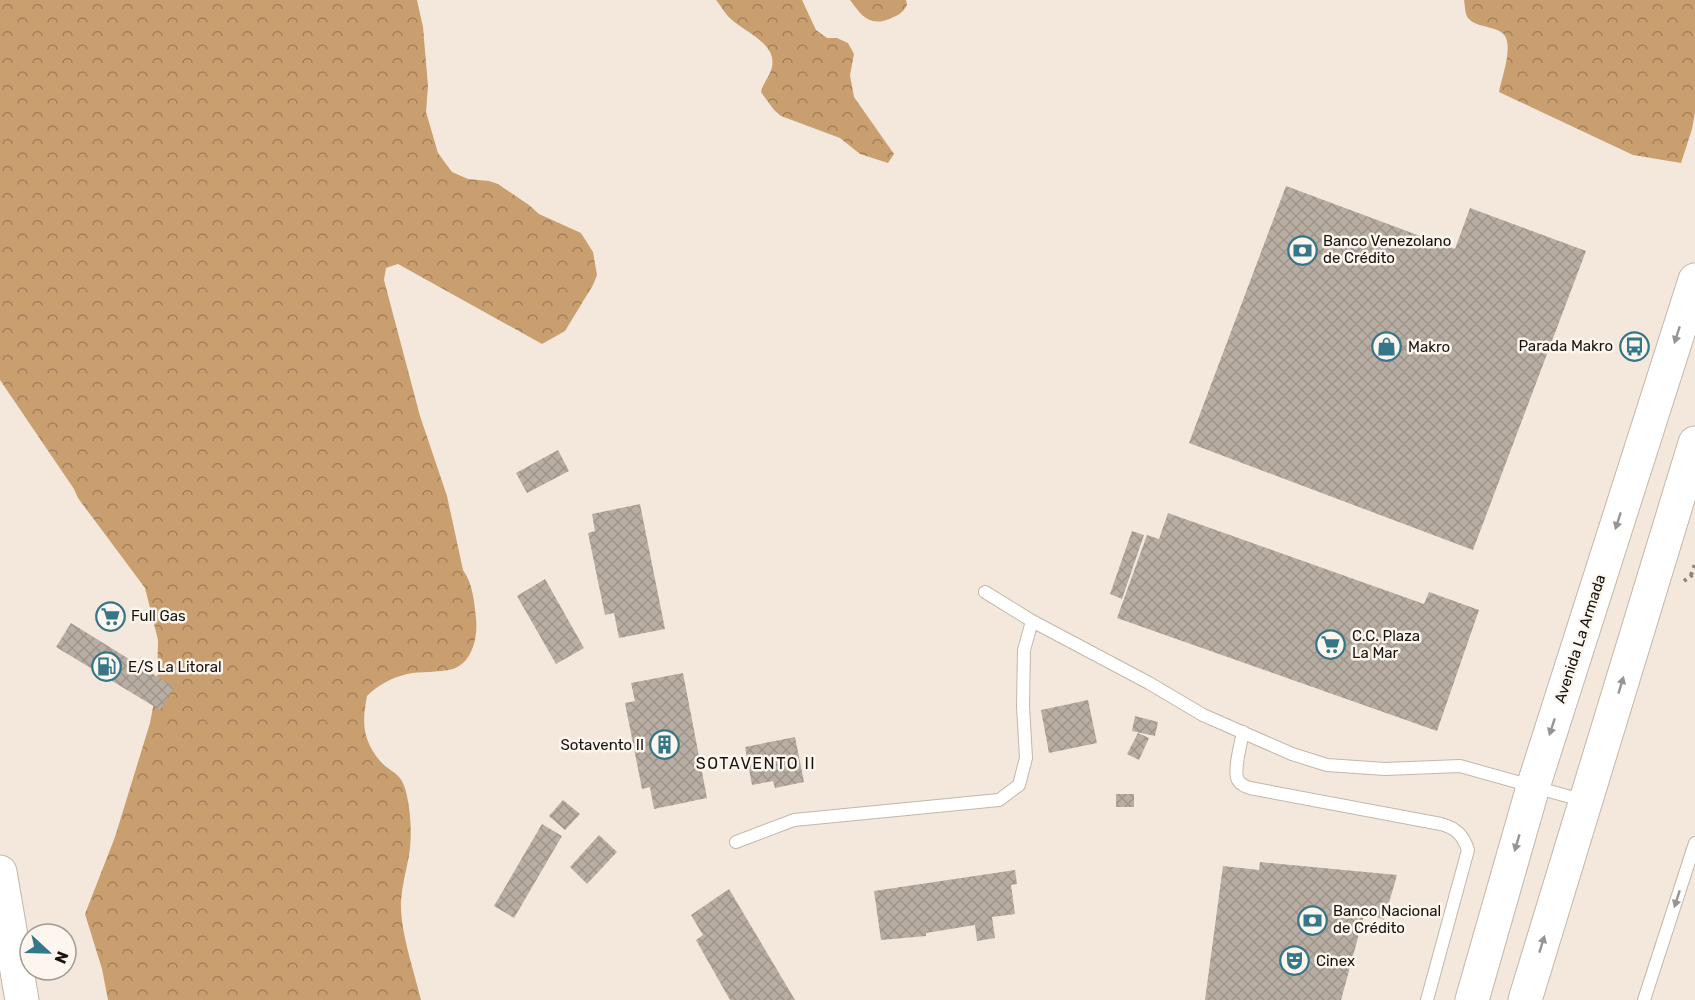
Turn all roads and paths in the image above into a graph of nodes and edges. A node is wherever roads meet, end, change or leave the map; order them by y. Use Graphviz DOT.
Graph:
graph roads {
  1 [pos="1695,280"];
  2 [pos="1695,443"];
  3 [pos="1695,564"];
  4 [pos="1691,576"];
  5 [pos="985,592"];
  6 [pos="1032,621"];
  7 [pos="1243,732"];
  8 [pos="1533,787"];
  9 [pos="1586,801"];
  10 [pos="736,842"];
  11 [pos="1695,843"];
  12 [pos="0,872"];
  13 [pos="22,1000"];
  14 [pos="1427,1000"];
  15 [pos="1472,1000"];
  16 [pos="1525,1000"];
  17 [pos="1644,1000"];
  1 -- 8 [label="main road, Avenida La Armada, one-way"];
  9 -- 2 [label="main road, one-way"];
  3 -- 4 [label="path"];
  5 -- 6 [label="lane"];
  6 -- 7 [label="lane"];
  6 -- 10 [label="lane"];
  7 -- 8 [label="lane"];
  7 -- 14 [label="lane"];
  8 -- 9 [label="lane"];
  8 -- 15 [label="main road, Avenida La Armada, one-way"];
  16 -- 9 [label="main road, one-way"];
  11 -- 17 [label="lane, one-way"];
  12 -- 13 [label="main road"];
}
